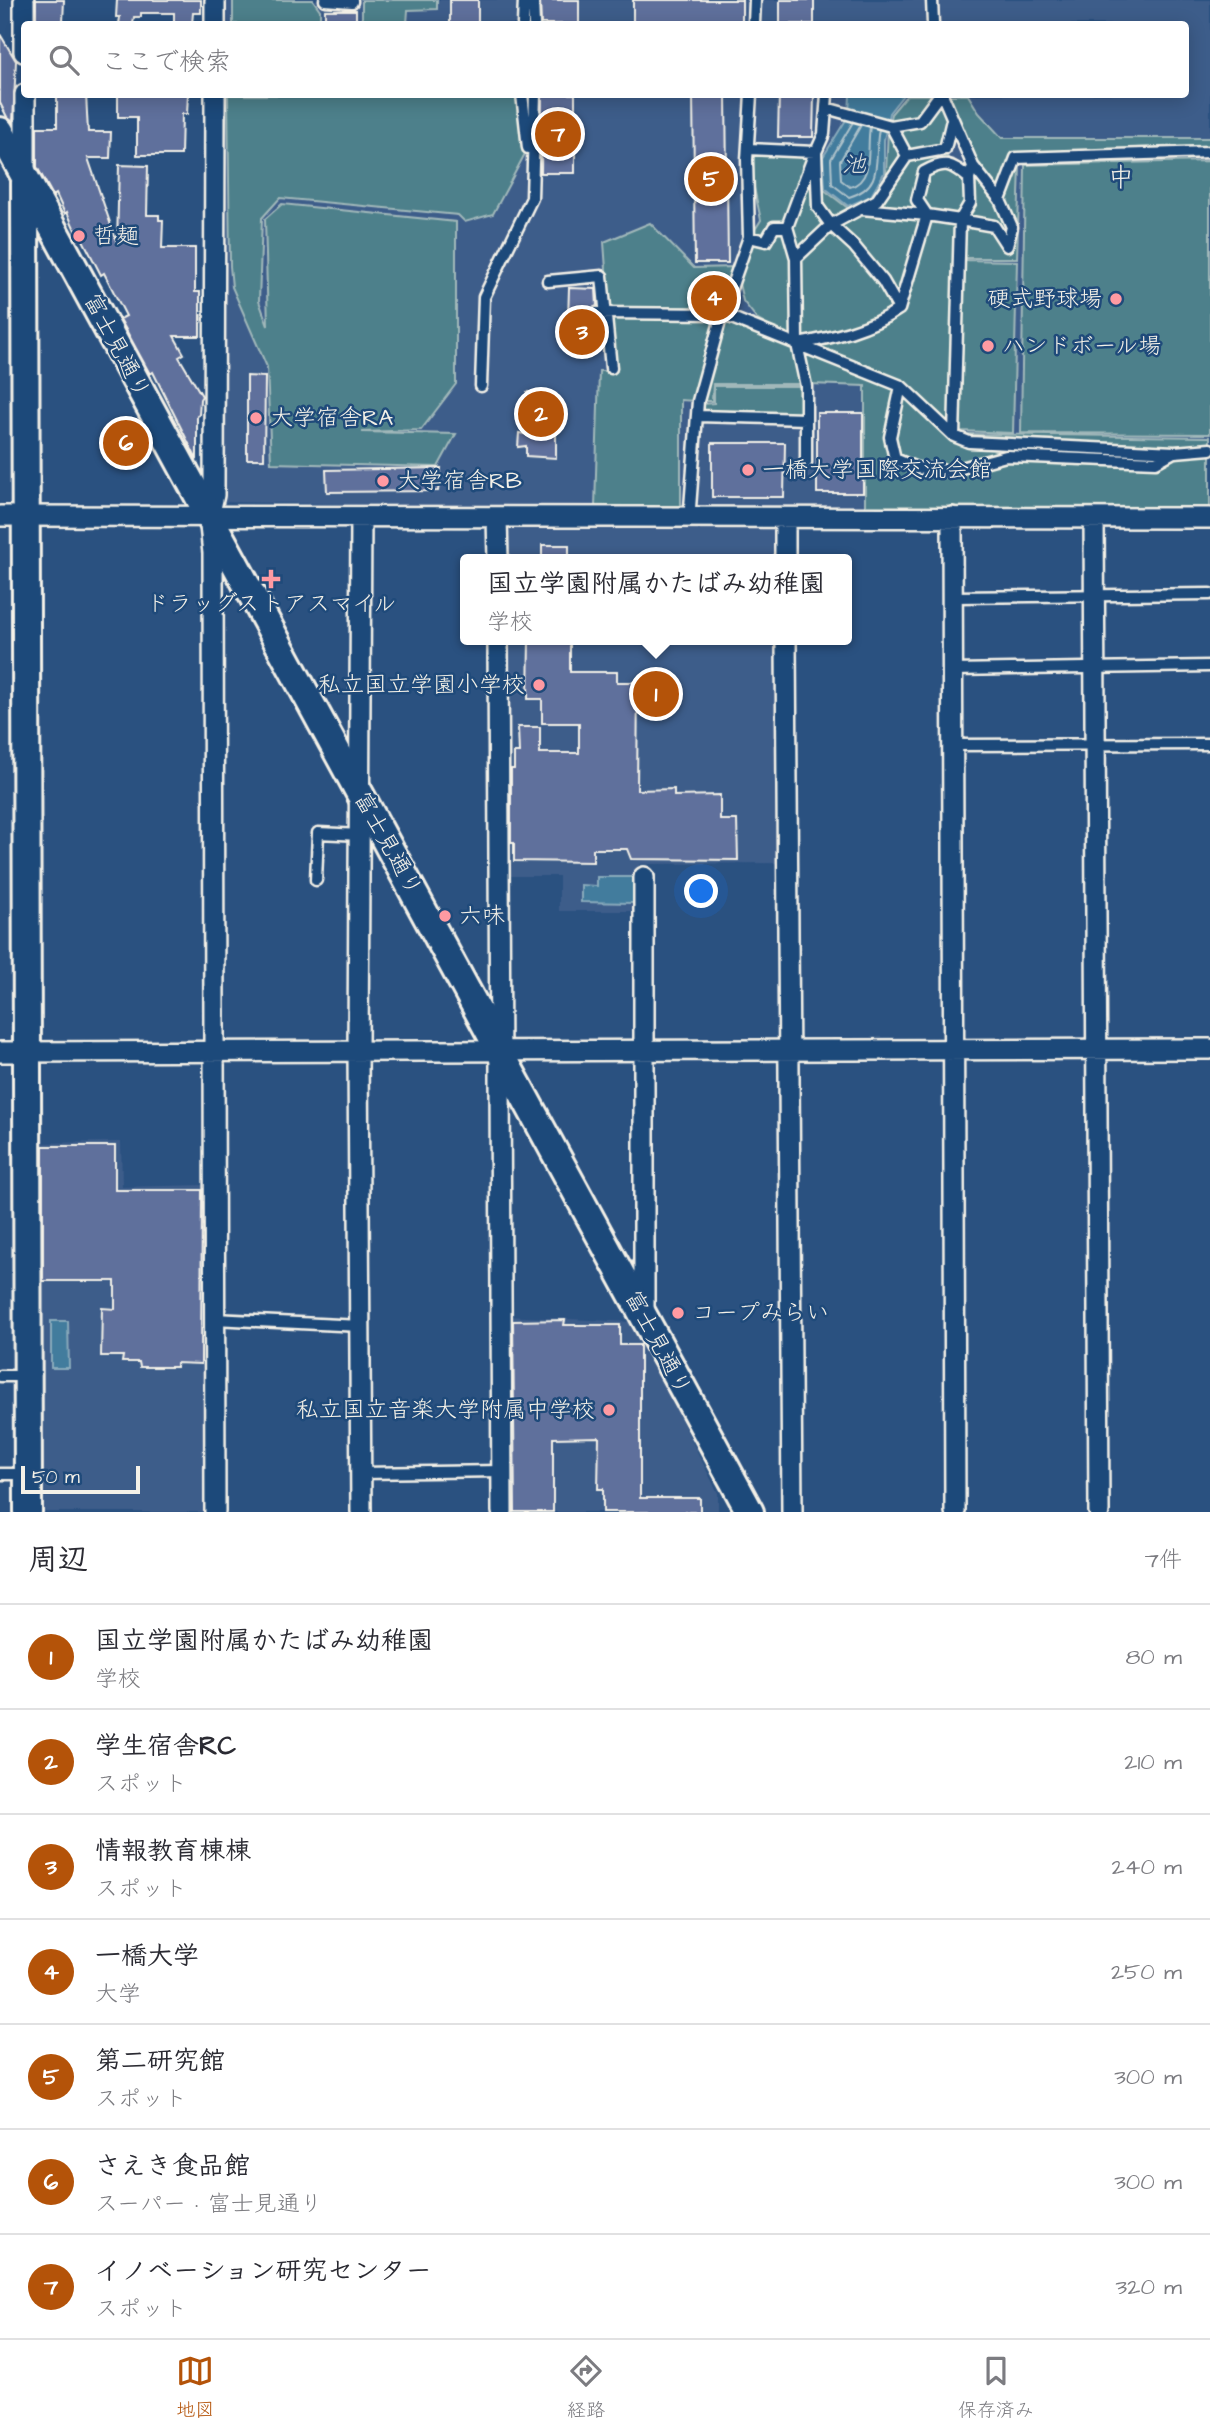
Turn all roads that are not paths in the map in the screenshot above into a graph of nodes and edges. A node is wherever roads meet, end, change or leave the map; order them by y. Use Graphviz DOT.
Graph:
graph roads {
  1 [pos="24,0"];
  2 [pos="215,0"];
  3 [pos="325,0"];
  4 [pos="352,0"];
  5 [pos="524,0"];
  6 [pos="533,0"];
  7 [pos="755,0"];
  8 [pos="932,0"];
  9 [pos="24,21"];
  10 [pos="215,21"];
  11 [pos="523,21"];
  12 [pos="534,21"];
  13 [pos="754,21"];
  14 [pos="933,21"];
  15 [pos="25,98"];
  16 [pos="215,98"];
  17 [pos="523,98"];
  18 [pos="535,98"];
  19 [pos="751,98"];
  20 [pos="827,98"];
  21 [pos="938,98"];
  22 [pos="943,98"];
  23 [pos="826,108"];
  24 [pos="952,120"];
  25 [pos="891,126"];
  26 [pos="0,131"];
  27 [pos="528,148"];
  28 [pos="748,149"];
  29 [pos="945,149"];
  30 [pos="1210,152"];
  31 [pos="906,156"];
  32 [pos="953,165"];
  33 [pos="973,166"];
  34 [pos="25,177"];
  35 [pos="969,178"];
  36 [pos="1000,200"];
  37 [pos="862,209"];
  38 [pos="927,215"];
  39 [pos="960,220"];
  40 [pos="832,224"];
  41 [pos="787,228"];
  42 [pos="749,237"];
  43 [pos="796,258"];
  44 [pos="548,281"];
  45 [pos="899,309"];
  46 [pos="601,313"];
  47 [pos="722,314"];
  48 [pos="797,344"];
  49 [pos="611,368"];
  50 [pos="481,386"];
  51 [pos="901,386"];
  52 [pos="697,416"];
  53 [pos="806,419"];
  54 [pos="954,436"];
  55 [pos="1210,449"];
  56 [pos="1175,452"];
  57 [pos="806,463"];
  58 [pos="690,508"];
  59 [pos="13,516"];
  60 [pos="209,517"];
  61 [pos="361,517"];
  62 [pos="497,517"];
  63 [pos="953,517"];
  64 [pos="785,518"];
  65 [pos="1094,518"];
  66 [pos="1210,518"];
  67 [pos="498,554"];
  68 [pos="785,554"];
  69 [pos="1210,594"];
  70 [pos="1094,595"];
  71 [pos="953,597"];
  72 [pos="498,645"];
  73 [pos="786,645"];
  74 [pos="1210,666"];
  75 [pos="1095,668"];
  76 [pos="953,670"];
  77 [pos="1095,744"];
  78 [pos="1210,744"];
  79 [pos="953,745"];
  80 [pos="361,795"];
  81 [pos="361,835"];
  82 [pos="644,877"];
  83 [pos="316,880"];
  84 [pos="1098,1049"];
  85 [pos="1210,1049"];
  86 [pos="955,1050"];
  87 [pos="213,1051"];
  88 [pos="358,1051"];
  89 [pos="644,1051"];
  90 [pos="789,1051"];
  91 [pos="0,1052"];
  92 [pos="27,1052"];
  93 [pos="501,1052"];
  94 [pos="644,1317"];
  95 [pos="213,1319"];
  96 [pos="361,1326"];
  97 [pos="0,1376"];
  98 [pos="28,1376"];
  99 [pos="502,1471"];
  100 [pos="360,1473"];
  101 [pos="0,1474"];
  102 [pos="28,1474"];
  103 [pos="28,1512"];
  104 [pos="215,1512"];
  105 [pos="360,1512"];
  106 [pos="502,1512"];
  107 [pos="750,1512"];
  108 [pos="792,1512"];
  109 [pos="955,1512"];
  110 [pos="1099,1512"];
  1 -- 9 [label="street"];
  2 -- 10 [label="street"];
  3 -- 4 [label="lane"];
  5 -- 11 [label="lane"];
  6 -- 12 [label="lane"];
  7 -- 13 [label="lane"];
  8 -- 14 [label="lane"];
  15 -- 34 [label="street"];
  16 -- 60 [label="street"];
  17 -- 27 [label="lane"];
  18 -- 50 [label="lane"];
  19 -- 28 [label="lane"];
  20 -- 23 [label="lane"];
  21 -- 25 [label="lane"];
  22 -- 24 [label="lane"];
  23 -- 25 [label="lane"];
  23 -- 40 [label="lane"];
  24 -- 29 [label="lane"];
  24 -- 33 [label="lane"];
  25 -- 31 [label="lane"];
  26 -- 34 [label="street, 富士見通り"];
  28 -- 41 [label="lane"];
  28 -- 42 [label="lane"];
  29 -- 31 [label="lane"];
  29 -- 32 [label="lane"];
  30 -- 36 [label="lane"];
  31 -- 37 [label="lane"];
  32 -- 35 [label="lane"];
  32 -- 38 [label="lane"];
  33 -- 35 [label="lane"];
  33 -- 36 [label="lane"];
  34 -- 59 [label="street"];
  34 -- 60 [label="street, 富士見通り"];
  35 -- 39 [label="lane"];
  36 -- 39 [label="lane"];
  37 -- 38 [label="lane"];
  37 -- 40 [label="lane"];
  38 -- 39 [label="lane"];
  38 -- 45 [label="lane"];
  39 -- 54 [label="lane"];
  40 -- 43 [label="lane"];
  40 -- 45 [label="lane"];
  41 -- 42 [label="lane"];
  41 -- 43 [label="lane"];
  42 -- 47 [label="lane"];
  43 -- 48 [label="lane"];
  44 -- 46 [label="lane"];
  45 -- 48 [label="lane"];
  46 -- 47 [label="lane"];
  46 -- 49 [label="lane"];
  47 -- 48 [label="lane"];
  47 -- 52 [label="lane"];
  48 -- 51 [label="lane"];
  48 -- 53 [label="lane"];
  51 -- 54 [label="lane"];
  51 -- 56 [label="lane"];
  52 -- 53 [label="lane"];
  52 -- 58 [label="lane"];
  53 -- 57 [label="lane"];
  54 -- 56 [label="lane"];
  55 -- 56 [label="lane"];
  59 -- 60 [label="street"];
  59 -- 92 [label="street"];
  60 -- 61 [label="street"];
  60 -- 80 [label="street, 富士見通り"];
  60 -- 87 [label="street"];
  61 -- 62 [label="street"];
  61 -- 80 [label="street"];
  62 -- 64 [label="street"];
  62 -- 67 [label="street"];
  63 -- 64 [label="street"];
  63 -- 65 [label="street"];
  63 -- 71 [label="street"];
  64 -- 68 [label="street"];
  65 -- 66 [label="street"];
  65 -- 70 [label="street"];
  69 -- 70 [label="lane"];
  70 -- 71 [label="lane"];
  70 -- 75 [label="street"];
  71 -- 76 [label="street"];
  72 -- 93 [label="street"];
  73 -- 90 [label="street"];
  74 -- 75 [label="lane"];
  75 -- 76 [label="lane"];
  75 -- 77 [label="street"];
  76 -- 79 [label="street"];
  77 -- 78 [label="lane"];
  77 -- 79 [label="lane"];
  77 -- 84 [label="street"];
  79 -- 86 [label="street"];
  80 -- 81 [label="street"];
  80 -- 93 [label="street, 富士見通り"];
  81 -- 83 [label="lane"];
  81 -- 88 [label="street"];
  82 -- 89 [label="street"];
  84 -- 85 [label="street"];
  84 -- 86 [label="street"];
  84 -- 110 [label="street"];
  86 -- 90 [label="street"];
  86 -- 109 [label="street"];
  87 -- 88 [label="street"];
  87 -- 92 [label="street"];
  87 -- 95 [label="street"];
  88 -- 93 [label="street"];
  88 -- 96 [label="street"];
  89 -- 90 [label="street"];
  89 -- 93 [label="street"];
  89 -- 94 [label="street"];
  90 -- 108 [label="street"];
  91 -- 92 [label="street"];
  92 -- 98 [label="street"];
  93 -- 94 [label="street, 富士見通り"];
  93 -- 99 [label="street"];
  94 -- 107 [label="street, 富士見通り"];
  95 -- 96 [label="lane"];
  95 -- 104 [label="street"];
  96 -- 100 [label="street"];
  97 -- 98 [label="lane"];
  98 -- 102 [label="street"];
  99 -- 100 [label="lane"];
  99 -- 106 [label="street"];
  100 -- 105 [label="street"];
  101 -- 102 [label="lane"];
  102 -- 103 [label="street"];
}
